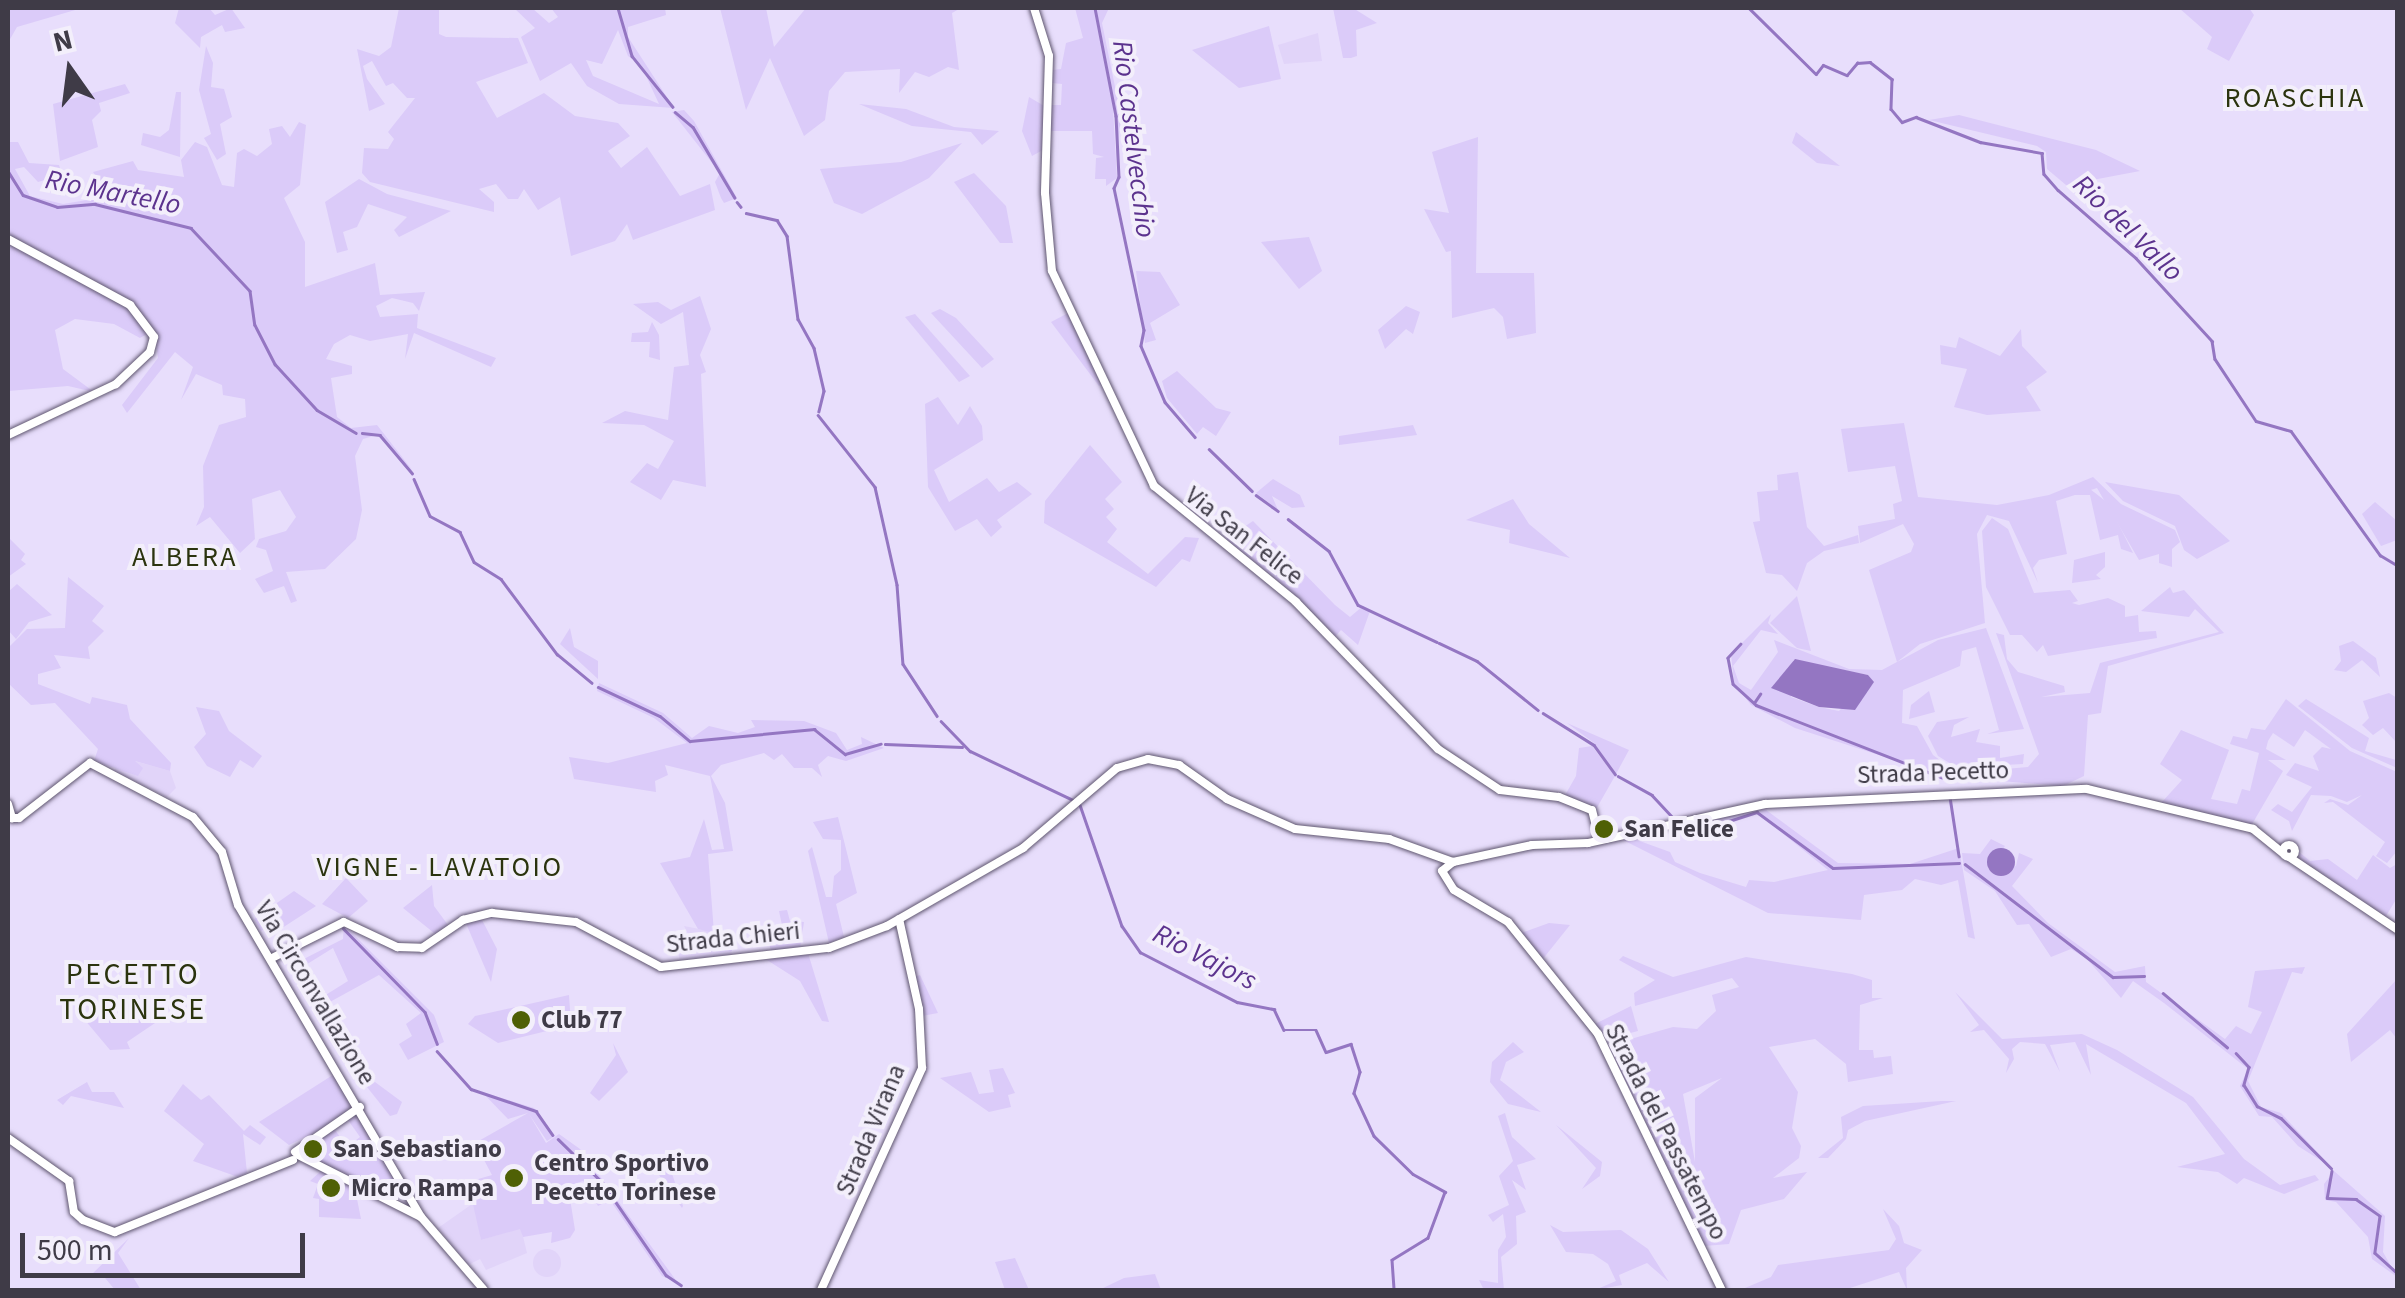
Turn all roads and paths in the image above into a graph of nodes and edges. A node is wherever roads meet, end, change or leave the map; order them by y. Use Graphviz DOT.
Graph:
graph roads {
  1 [pos="1034,8"];
  2 [pos="8,240"];
  3 [pos="8,435"];
  4 [pos="8,804"];
  5 [pos="1595,840"];
  6 [pos="1430,858"];
  7 [pos="1452,862"];
  8 [pos="1442,871"];
  9 [pos="899,920"];
  10 [pos="2398,930"];
  11 [pos="272,958"];
  12 [pos="360,1107"];
  13 [pos="8,1138"];
  14 [pos="296,1156"];
  15 [pos="421,1216"];
  16 [pos="484,1290"];
  17 [pos="821,1290"];
  18 [pos="1722,1290"];
  1 -- 5 [label="main road, Via San Felice"];
  2 -- 3 [label="main road"];
  4 -- 11 [label="main road, Via Circonvallazione"];
  5 -- 7 [label="main road, Strada Pecetto"];
  5 -- 10 [label="main road, Strada Pecetto"];
  6 -- 7 [label="main road"];
  6 -- 8 [label="main road, Strada del Passatempo"];
  6 -- 9 [label="main road, Strada Chieri"];
  7 -- 8 [label="main road"];
  8 -- 18 [label="main road, Strada del Passatempo"];
  9 -- 11 [label="main road, Strada Chieri"];
  9 -- 17 [label="main road, Strada Virana"];
  11 -- 12 [label="main road, Via Circonvallazione"];
  12 -- 14 [label="main road"];
  12 -- 15 [label="main road, Via Circonvallazione"];
  13 -- 14 [label="main road"];
  14 -- 15 [label="main road"];
  15 -- 16 [label="main road"];
}
